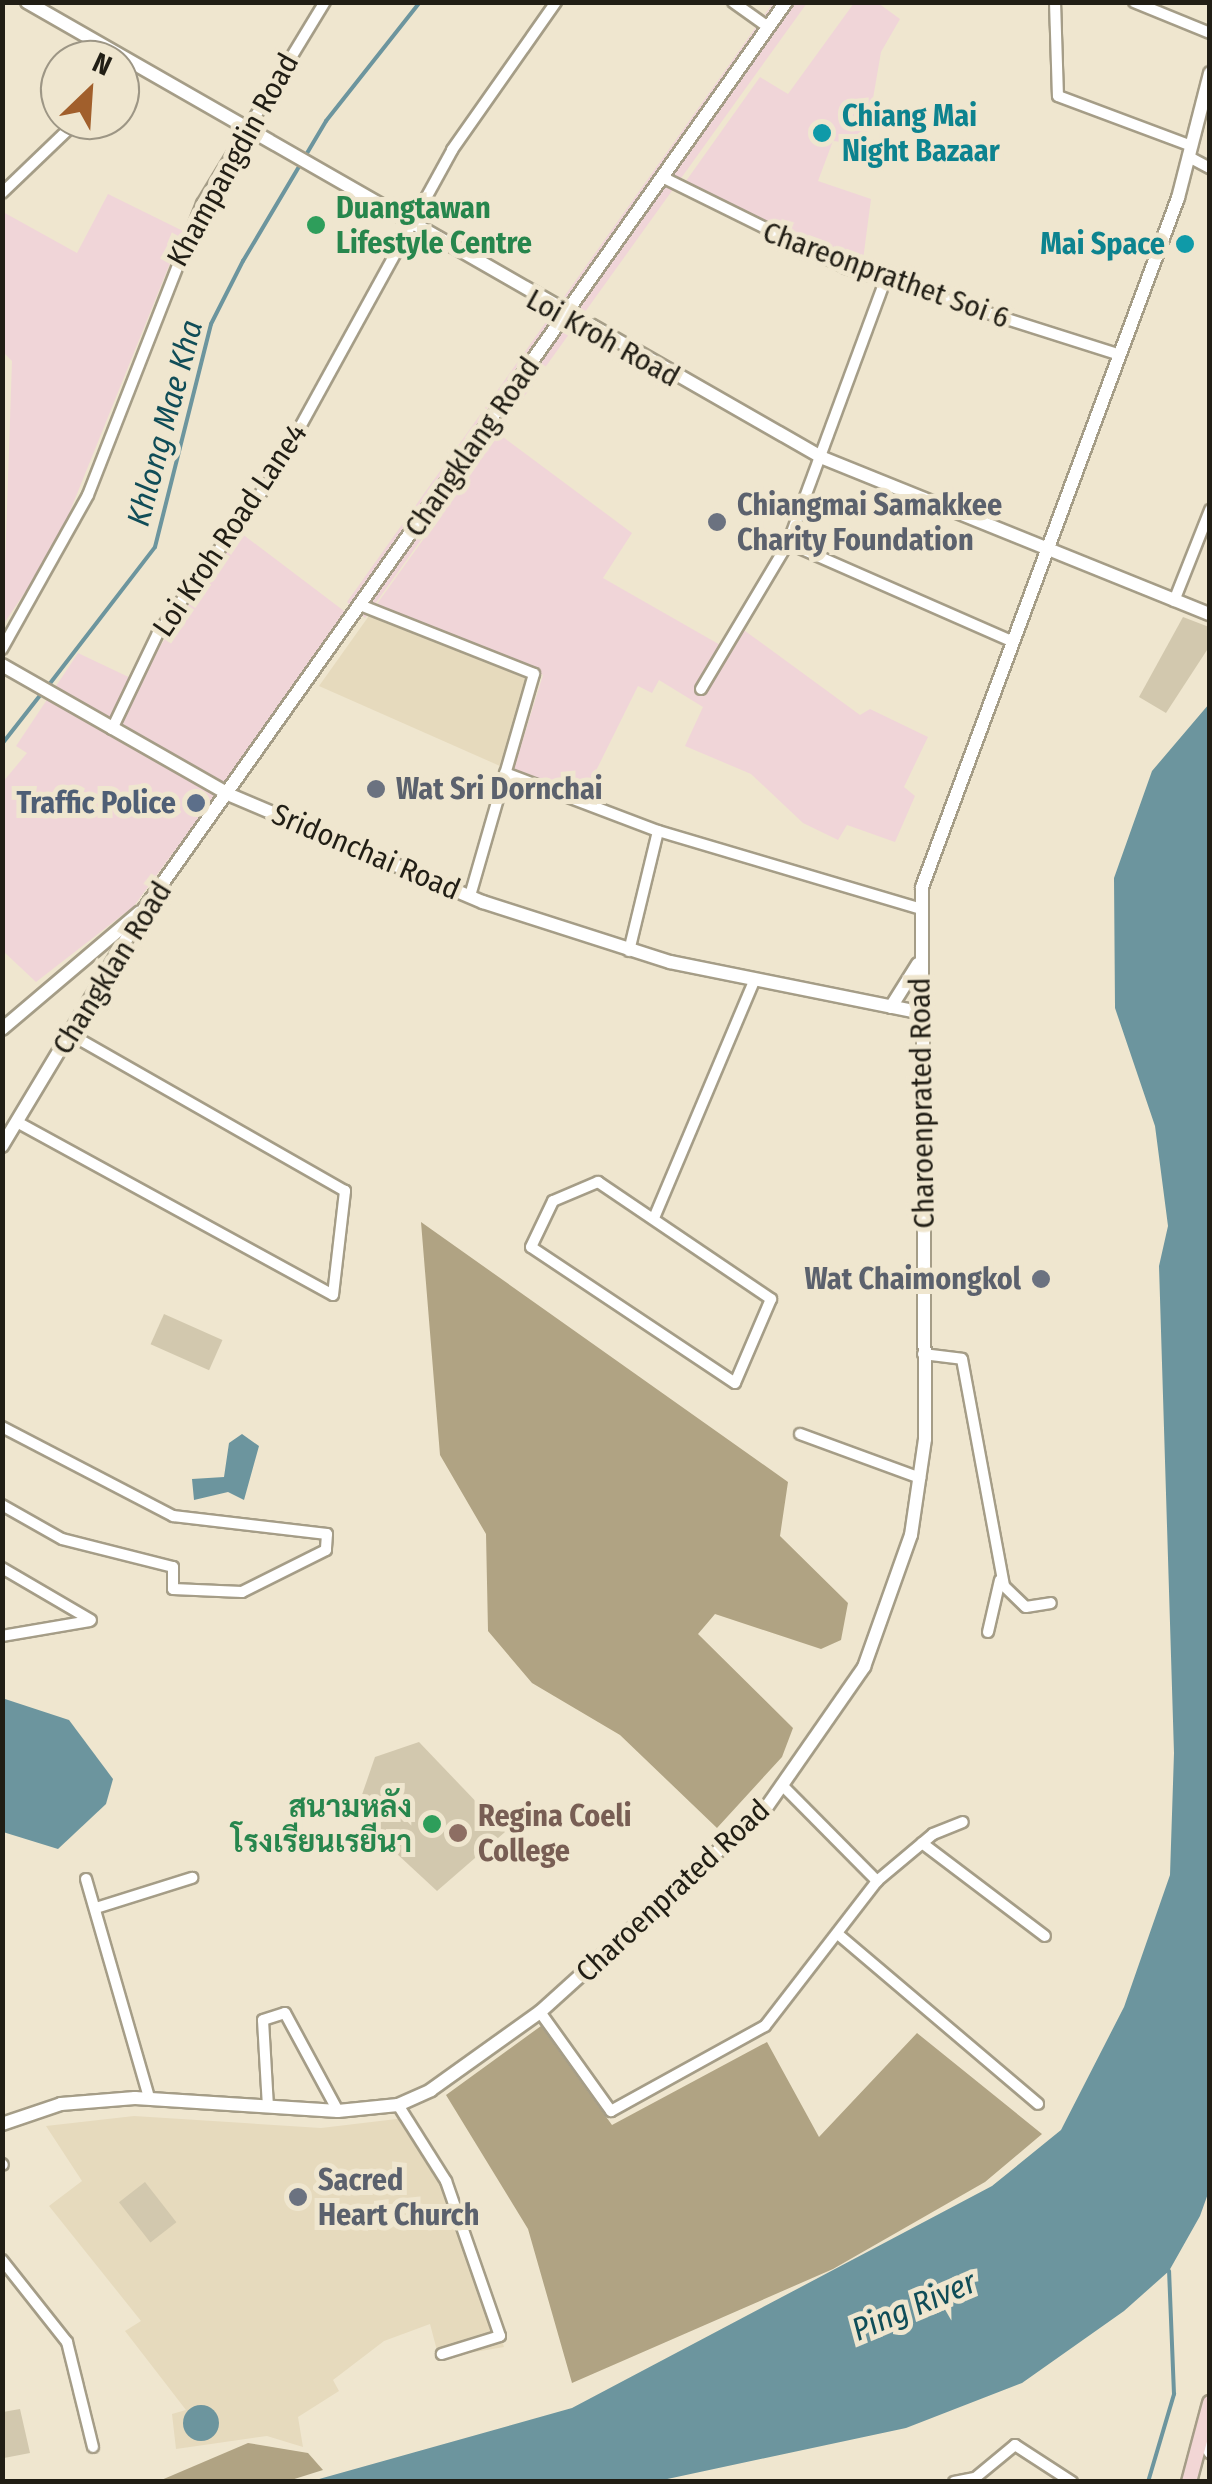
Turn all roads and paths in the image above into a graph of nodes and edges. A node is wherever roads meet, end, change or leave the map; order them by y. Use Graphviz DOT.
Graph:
graph roads {
  1 [pos="26,2"];
  2 [pos="326,2"];
  3 [pos="556,2"];
  4 [pos="733,2"];
  5 [pos="786,2"];
  6 [pos="1055,2"];
  7 [pos="1134,2"];
  8 [pos="768,27"];
  9 [pos="1210,33"];
  10 [pos="85,40"];
  11 [pos="1210,73"];
  12 [pos="140,74"];
  13 [pos="244,131"];
  14 [pos="57,140"];
  15 [pos="1190,151"];
  16 [pos="1210,168"];
  17 [pos="662,177"];
  18 [pos="2,193"];
  19 [pos="414,230"];
  20 [pos="885,281"];
  21 [pos="564,316"];
  22 [pos="1117,354"];
  23 [pos="823,458"];
  24 [pos="1210,510"];
  25 [pos="788,543"];
  26 [pos="1046,554"];
  27 [pos="1174,600"];
  28 [pos="360,605"];
  29 [pos="1210,614"];
  30 [pos="1013,642"];
  31 [pos="2,649"];
  32 [pos="2,665"];
  33 [pos="701,689"];
  34 [pos="112,729"];
  35 [pos="506,773"];
  36 [pos="228,794"];
  37 [pos="658,831"];
  38 [pos="470,896"];
  39 [pos="145,908"];
  40 [pos="918,908"];
  41 [pos="628,951"];
  42 [pos="920,958"];
  43 [pos="754,981"];
  44 [pos="891,1007"];
  45 [pos="924,1012"];
  46 [pos="2,1029"];
  47 [pos="70,1034"];
  48 [pos="17,1122"];
  49 [pos="2,1146"];
  50 [pos="654,1218"];
  51 [pos="923,1354"];
  52 [pos="2,1428"];
  53 [pos="800,1434"];
  54 [pos="920,1478"];
  55 [pos="2,1504"];
  56 [pos="2,1568"];
  57 [pos="1001,1574"];
  58 [pos="1051,1602"];
  59 [pos="988,1632"];
  60 [pos="2,1636"];
  61 [pos="783,1786"];
  62 [pos="963,1822"];
  63 [pos="922,1843"];
  64 [pos="192,1878"];
  65 [pos="86,1879"];
  66 [pos="877,1881"];
  67 [pos="96,1908"];
  68 [pos="839,1935"];
  69 [pos="1045,1936"];
  70 [pos="540,2012"];
  71 [pos="149,2097"];
  72 [pos="1038,2104"];
  73 [pos="398,2105"];
  74 [pos="268,2107"];
  75 [pos="338,2111"];
  76 [pos="2,2124"];
  77 [pos="2,2260"];
  78 [pos="442,2354"];
  79 [pos="1210,2403"];
  80 [pos="1206,2445"];
  81 [pos="93,2447"];
  82 [pos="954,2482"];
  83 [pos="1072,2482"];
  84 [pos="1189,2482"];
  1 -- 10 [label="street, Loi Kroh Road"];
  2 -- 13 [label="street, Khampangdin Road"];
  3 -- 19 [label="street, Loi Kroh Road Lane4"];
  4 -- 8 [label="street"];
  5 -- 8 [label="street, Changklang Road"];
  6 -- 15 [label="street"];
  7 -- 9 [label="street"];
  8 -- 17 [label="street, Changklang Road"];
  11 -- 15 [label="street, Charoenprated Road"];
  12 -- 13 [label="street, Loi Kroh Road"];
  13 -- 19 [label="street, Loi Kroh Road"];
  13 -- 31 [label="street, Khampangdin Road"];
  14 -- 18 [label="street"];
  15 -- 16 [label="street"];
  15 -- 22 [label="street, Charoenprated Road"];
  17 -- 20 [label="street, Chareonprathet Soi 6"];
  17 -- 21 [label="street, Changklang Road"];
  19 -- 21 [label="street, Loi Kroh Road"];
  19 -- 34 [label="street, Loi Kroh Road Lane4"];
  20 -- 22 [label="street, Chareonprathet Soi 6"];
  20 -- 23 [label="street"];
  21 -- 23 [label="street, Loi Kroh Road"];
  21 -- 28 [label="street, Changklang Road"];
  22 -- 26 [label="street, Charoenprated Road"];
  23 -- 25 [label="street"];
  23 -- 26 [label="street, Loi Kroh Road"];
  24 -- 27 [label="street"];
  25 -- 30 [label="street"];
  25 -- 33 [label="street"];
  26 -- 27 [label="street, Loi Kroh Road"];
  26 -- 30 [label="street, Charoenprated Road"];
  27 -- 29 [label="street, Loi Kroh Road"];
  28 -- 35 [label="street"];
  28 -- 36 [label="street, Changklang Road"];
  30 -- 40 [label="street, Charoenprated Road"];
  32 -- 34 [label="street, Sridonchai Road"];
  34 -- 36 [label="street, Sridonchai Road"];
  35 -- 37 [label="street"];
  35 -- 38 [label="street"];
  36 -- 38 [label="street, Sridonchai Road"];
  36 -- 39 [label="street, Changklan Road"];
  37 -- 40 [label="street"];
  37 -- 41 [label="street"];
  38 -- 41 [label="street, Sridonchai Road"];
  39 -- 46 [label="street"];
  39 -- 47 [label="street, Changklan Road"];
  40 -- 42 [label="street, Charoenprated Road"];
  41 -- 43 [label="street, Sridonchai Road"];
  42 -- 44 [label="street"];
  42 -- 45 [label="street, Charoenprated Road"];
  43 -- 44 [label="street, Sridonchai Road"];
  43 -- 50 [label="street"];
  44 -- 45 [label="street, Sridonchai Road"];
  45 -- 51 [label="street, Charoenprated Road"];
  47 -- 48 [label="street, Changklan Road"];
  47 -- 48 [label="street"];
  48 -- 49 [label="street, Changklan Road"];
  50 -- 50 [label="street"];
  51 -- 54 [label="street, Charoenprated Road"];
  51 -- 57 [label="street"];
  52 -- 55 [label="street"];
  53 -- 54 [label="street"];
  54 -- 61 [label="street, Charoenprated Road"];
  56 -- 60 [label="street"];
  57 -- 58 [label="street"];
  57 -- 59 [label="street"];
  61 -- 66 [label="street"];
  61 -- 70 [label="street, Charoenprated Road"];
  62 -- 63 [label="street"];
  63 -- 66 [label="street"];
  63 -- 69 [label="street"];
  64 -- 67 [label="street"];
  65 -- 67 [label="street"];
  66 -- 68 [label="street"];
  67 -- 71 [label="street"];
  68 -- 70 [label="street"];
  68 -- 72 [label="street"];
  70 -- 73 [label="street, Charoenprated Road"];
  71 -- 74 [label="street, Charoenprated Road"];
  71 -- 76 [label="street, Charoenprated Road"];
  73 -- 75 [label="street, Charoenprated Road"];
  73 -- 78 [label="street"];
  74 -- 75 [label="street, Charoenprated Road"];
  74 -- 75 [label="street"];
  77 -- 81 [label="street"];
  79 -- 80 [label="main road"];
  80 -- 84 [label="main road"];
  82 -- 83 [label="street"];
}
